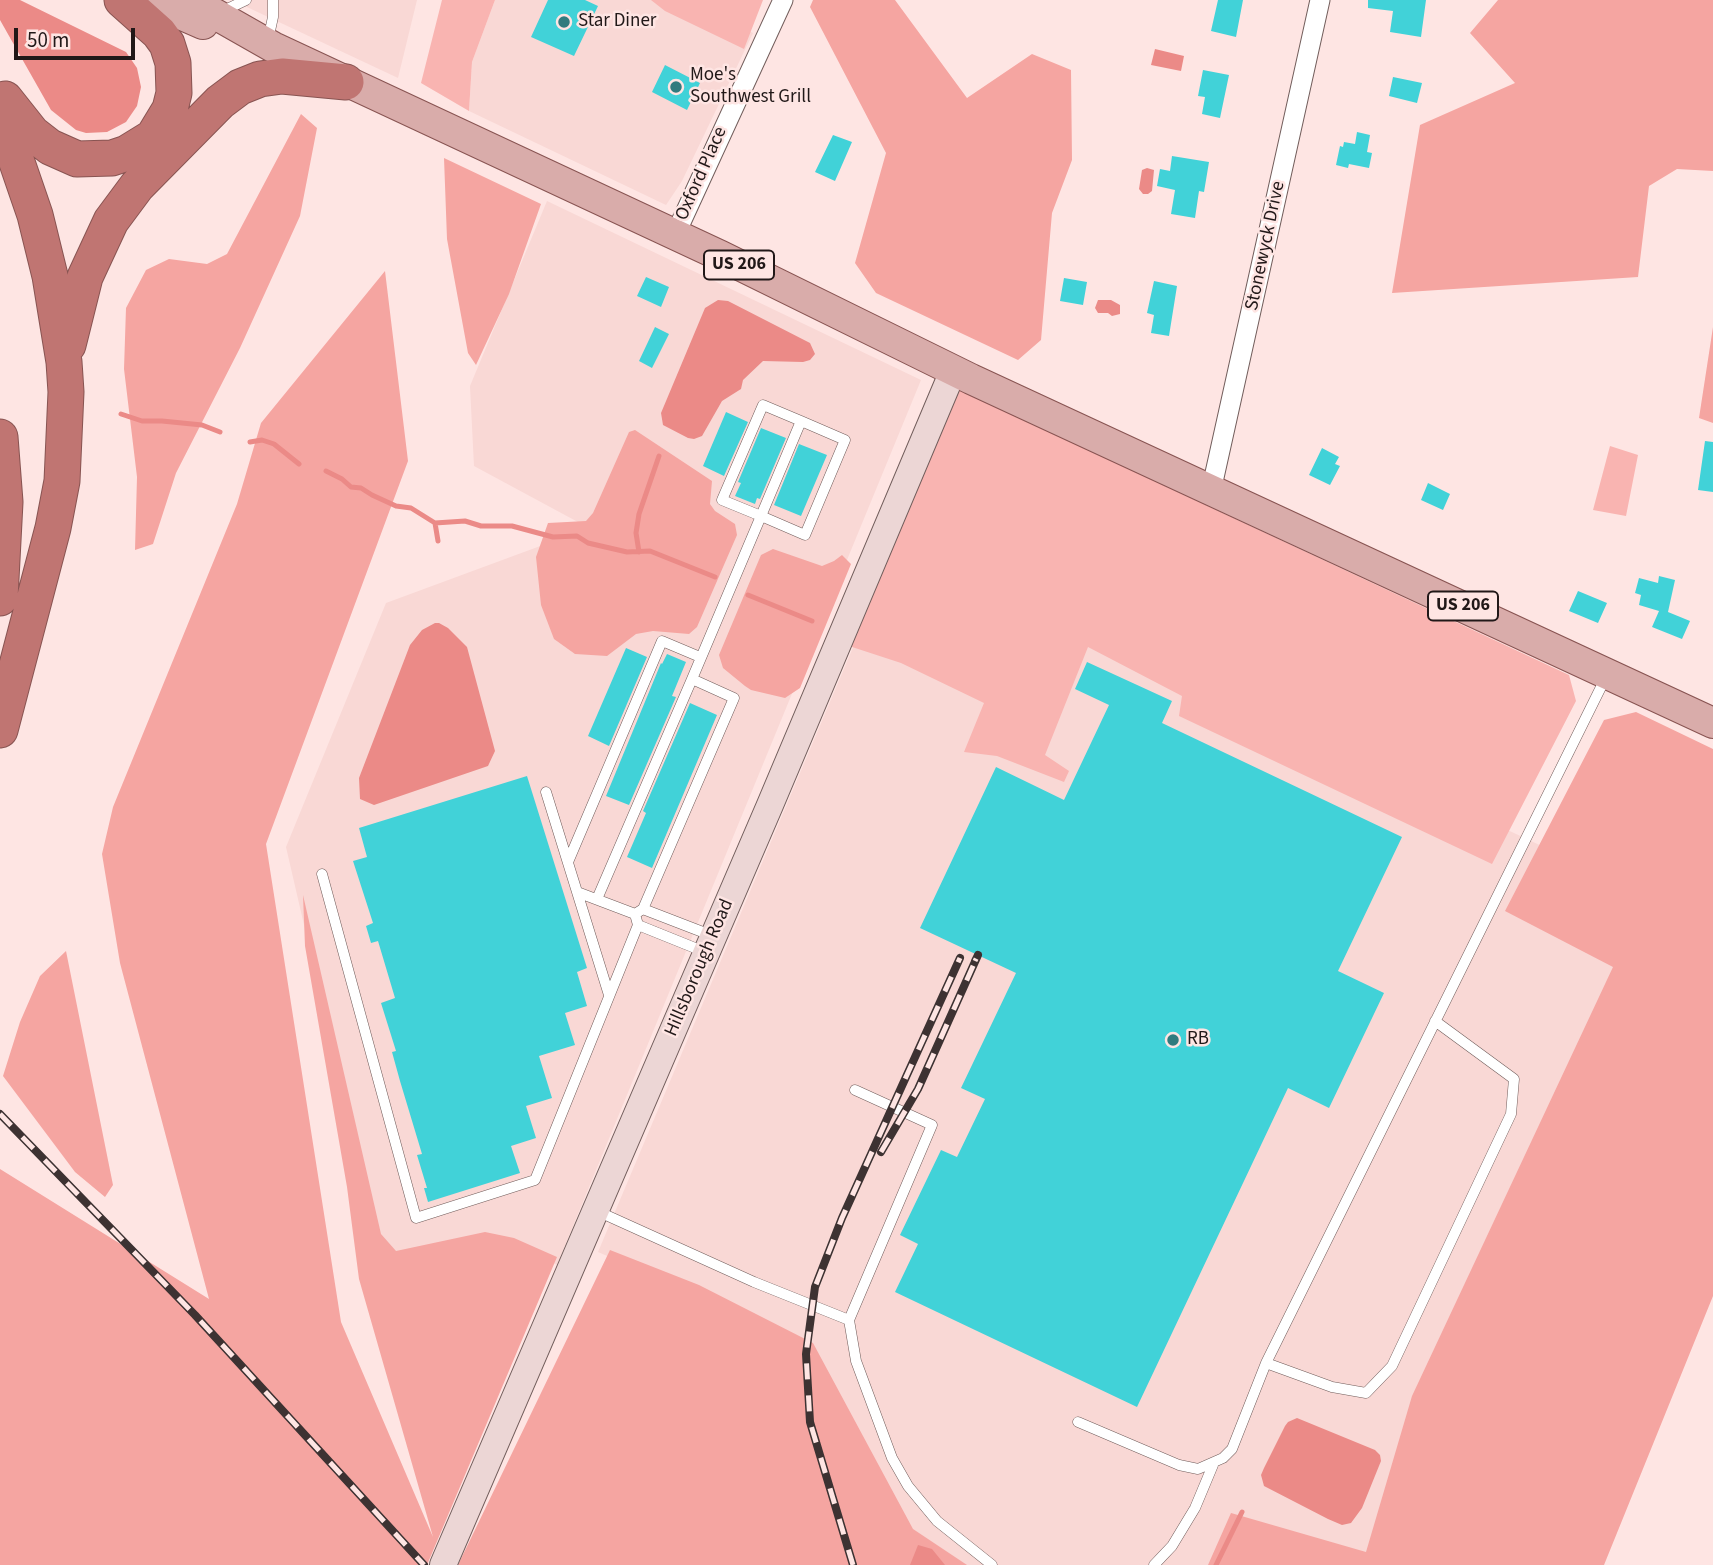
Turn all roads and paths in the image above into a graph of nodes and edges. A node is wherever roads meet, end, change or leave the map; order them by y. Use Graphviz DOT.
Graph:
graph roads {
  1 [pos="122,0"];
  2 [pos="148,0"];
  3 [pos="186,0"];
  4 [pos="246,0"];
  5 [pos="273,0"];
  6 [pos="783,0"];
  7 [pos="1320,0"];
  8 [pos="215,14"];
  9 [pos="270,45"];
  10 [pos="346,82"];
  11 [pos="0,93"];
  12 [pos="0,113"];
  13 [pos="675,235"];
  14 [pos="64,362"];
  15 [pos="953,370"];
  16 [pos="801,421"];
  17 [pos="0,437"];
  18 [pos="1211,491"];
  19 [pos="761,516"];
  20 [pos="0,598"];
  21 [pos="701,657"];
  22 [pos="1607,673"];
  23 [pos="692,679"];
  24 [pos="1713,723"];
  25 [pos="0,730"];
  26 [pos="546,792"];
  27 [pos="568,862"];
  28 [pos="322,874"];
  29 [pos="577,892"];
  30 [pos="597,900"];
  31 [pos="639,916"];
  32 [pos="710,945"];
  33 [pos="609,995"];
  34 [pos="1435,1021"];
  35 [pos="855,1090"];
  36 [pos="597,1210"];
  37 [pos="849,1321"];
  38 [pos="1266,1363"];
  39 [pos="1078,1422"];
  40 [pos="1213,1465"];
  41 [pos="443,1565"];
  42 [pos="992,1565"];
  43 [pos="1154,1565"];
  1 -- 11 [label="highway"];
  2 -- 9 [label="main road, US 206"];
  3 -- 8 [label="main road, US 206"];
  4 -- 8 [label="lane"];
  5 -- 9 [label="lane"];
  6 -- 13 [label="street, Oxford Place"];
  7 -- 18 [label="street, Stonewyck Drive"];
  8 -- 9 [label="main road, US 206"];
  9 -- 10 [label="main road, US 206"];
  10 -- 13 [label="main road, US 206"];
  10 -- 14 [label="highway"];
  12 -- 14 [label="highway"];
  13 -- 15 [label="main road, US 206"];
  14 -- 25 [label="highway"];
  15 -- 18 [label="main road, US 206"];
  15 -- 32 [label="street, Hillsborough Road"];
  16 -- 19 [label="lane"];
  16 -- 19 [label="lane"];
  16 -- 19 [label="lane"];
  17 -- 20 [label="highway"];
  18 -- 22 [label="main road, US 206"];
  19 -- 21 [label="lane"];
  21 -- 23 [label="lane"];
  21 -- 27 [label="lane"];
  22 -- 24 [label="main road, US 206"];
  22 -- 34 [label="lane"];
  23 -- 30 [label="lane"];
  23 -- 31 [label="lane"];
  26 -- 27 [label="lane"];
  27 -- 29 [label="lane"];
  28 -- 33 [label="lane"];
  29 -- 30 [label="lane"];
  29 -- 33 [label="lane"];
  30 -- 31 [label="lane"];
  31 -- 32 [label="lane"];
  31 -- 32 [label="lane"];
  31 -- 33 [label="lane"];
  32 -- 36 [label="street, Hillsborough Road"];
  34 -- 38 [label="lane"];
  34 -- 38 [label="lane"];
  35 -- 37 [label="lane"];
  36 -- 37 [label="lane"];
  36 -- 41 [label="street, Hillsborough Road"];
  37 -- 42 [label="lane"];
  38 -- 40 [label="lane"];
  39 -- 40 [label="lane"];
  40 -- 43 [label="lane"];
}
